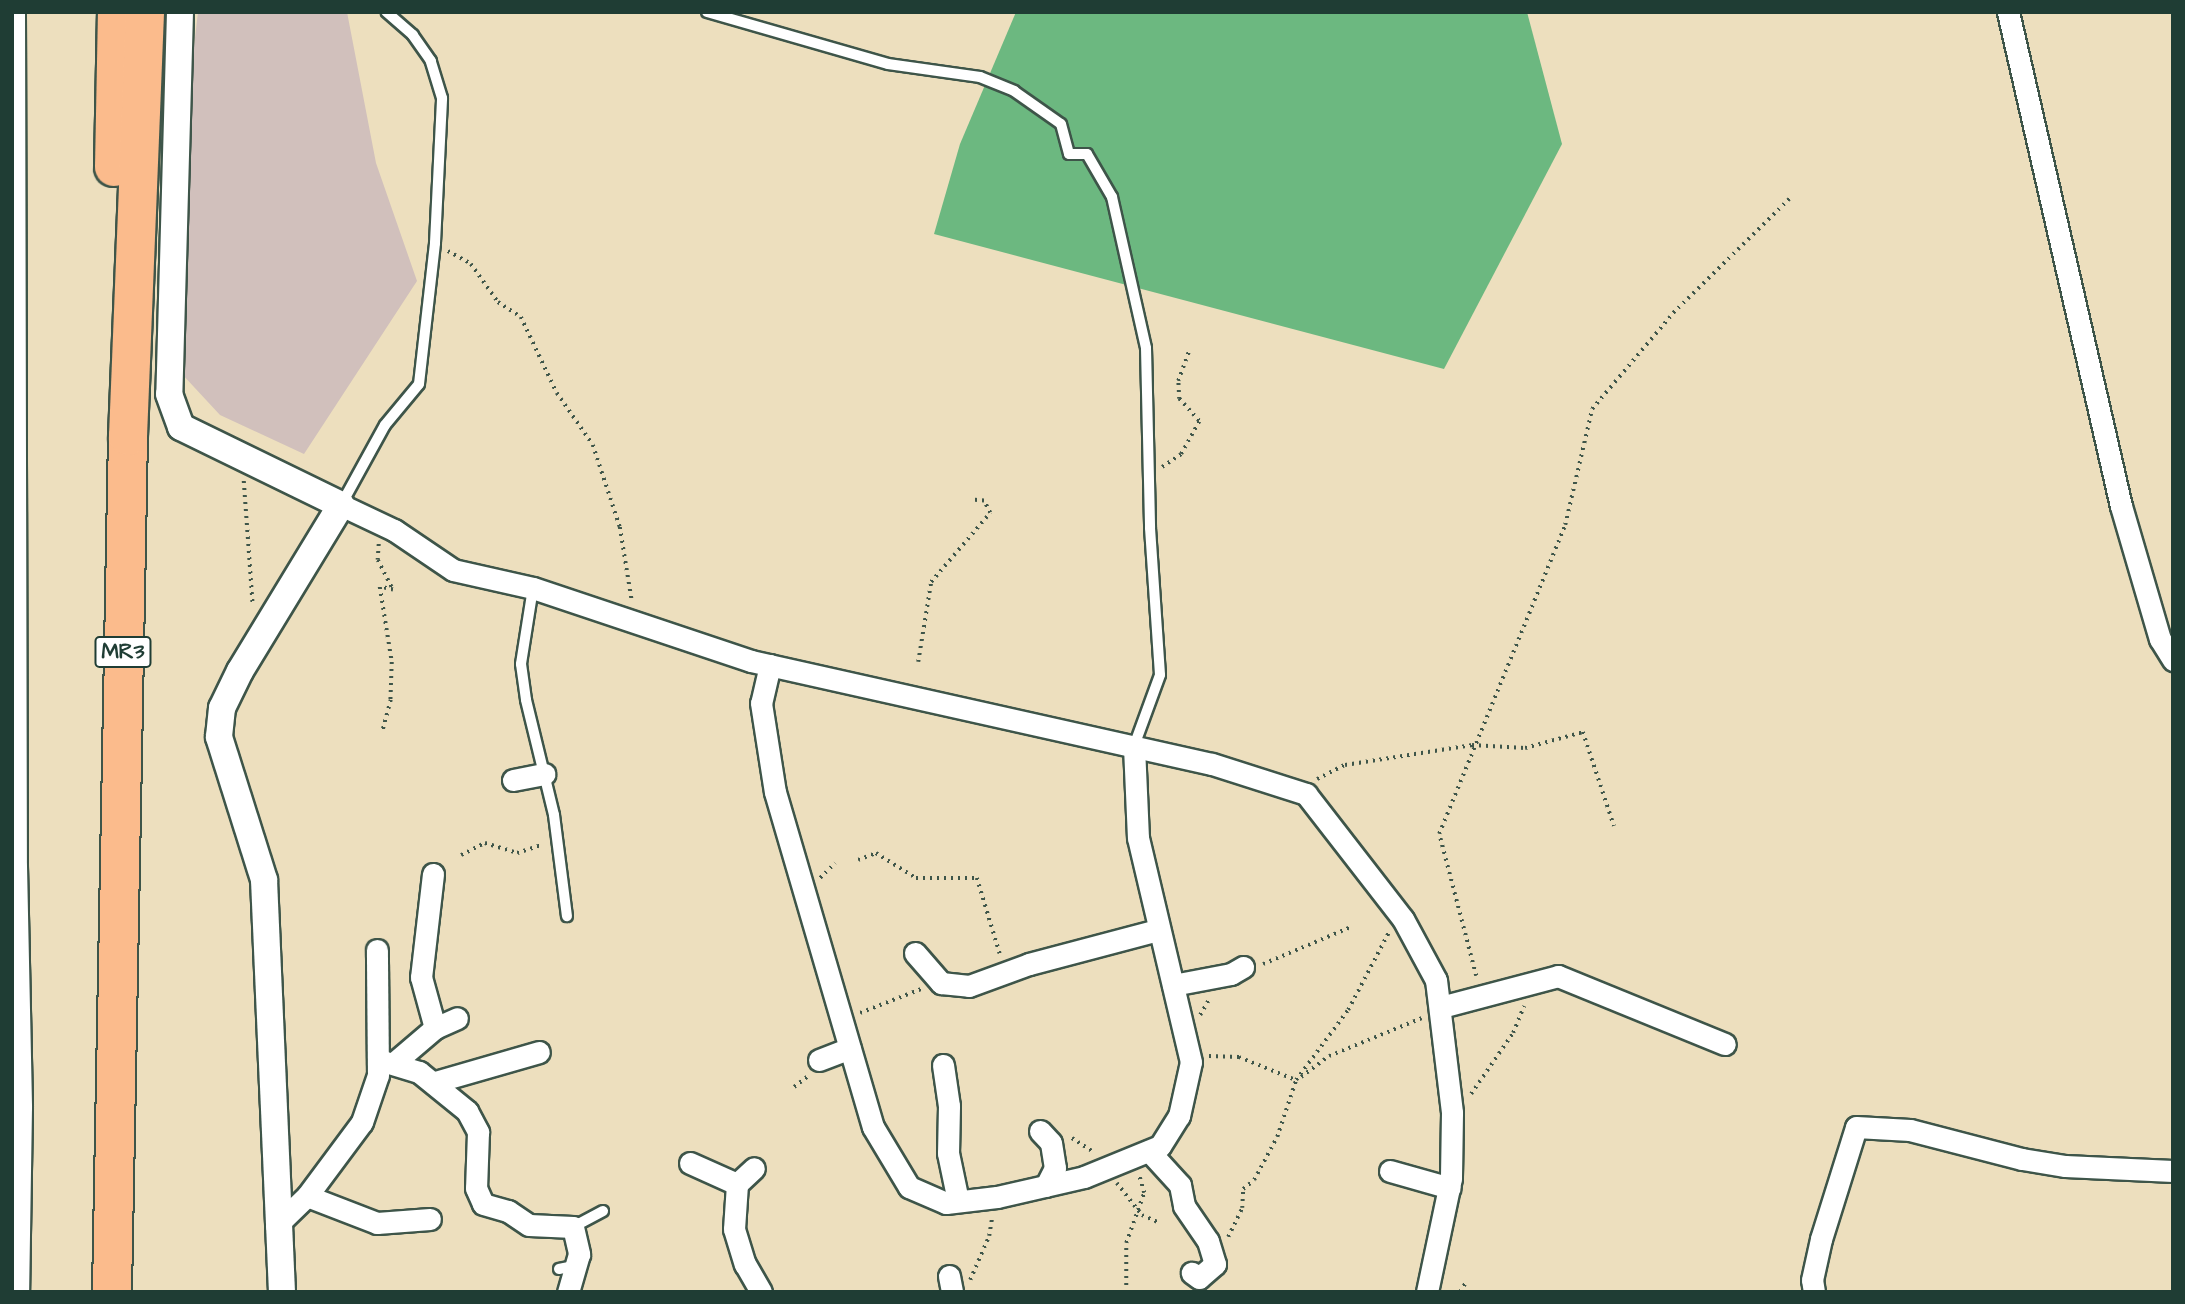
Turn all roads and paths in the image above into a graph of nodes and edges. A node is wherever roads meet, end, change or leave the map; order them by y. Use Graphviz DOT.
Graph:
graph roads {
  1 [pos="14,12"];
  2 [pos="117,12"];
  3 [pos="145,12"];
  4 [pos="180,12"];
  5 [pos="387,12"];
  6 [pos="707,12"];
  7 [pos="2008,12"];
  8 [pos="1792,196"];
  9 [pos="435,243"];
  10 [pos="1189,351"];
  11 [pos="241,454"];
  12 [pos="1152,474"];
  13 [pos="972,500"];
  14 [pos="341,505"];
  15 [pos="380,523"];
  16 [pos="533,588"];
  17 [pos="634,622"];
  18 [pos="258,639"];
  19 [pos="2173,660"];
  20 [pos="918,662"];
  21 [pos="770,665"];
  22 [pos="382,733"];
  23 [pos="1472,745"];
  24 [pos="1134,746"];
  25 [pos="544,774"];
  26 [pos="513,780"];
  27 [pos="1294,790"];
  28 [pos="1614,826"];
  29 [pos="558,840"];
  30 [pos="461,855"];
  31 [pos="858,860"];
  32 [pos="433,874"];
  33 [pos="567,916"];
  34 [pos="1403,919"];
  35 [pos="1351,927"];
  36 [pos="1158,930"];
  37 [pos="377,950"];
  38 [pos="915,953"];
  39 [pos="1009,971"];
  40 [pos="1234,971"];
  41 [pos="1534,980"];
  42 [pos="939,981"];
  43 [pos="1173,985"];
  44 [pos="1480,995"];
  45 [pos="1441,1013"];
  46 [pos="457,1018"];
  47 [pos="842,1020"];
  48 [pos="435,1028"];
  49 [pos="1184,1032"];
  50 [pos="1725,1044"];
  51 [pos="850,1048"];
  52 [pos="540,1052"];
  53 [pos="819,1060"];
  54 [pos="387,1061"];
  55 [pos="1191,1062"];
  56 [pos="943,1065"];
  57 [pos="1296,1080"];
  58 [pos="435,1083"];
  59 [pos="17,1107"];
  60 [pos="1452,1113"];
  61 [pos="1040,1132"];
  62 [pos="1066,1135"];
  63 [pos="1141,1154"];
  64 [pos="690,1163"];
  65 [pos="754,1168"];
  66 [pos="1105,1169"];
  67 [pos="1390,1171"];
  68 [pos="2173,1171"];
  69 [pos="737,1184"];
  70 [pos="1046,1186"];
  71 [pos="1450,1188"];
  72 [pos="976,1195"];
  73 [pos="307,1196"];
  74 [pos="603,1211"];
  75 [pos="1138,1211"];
  76 [pos="430,1219"];
  77 [pos="1160,1223"];
  78 [pos="276,1226"];
  79 [pos="573,1227"];
  80 [pos="1213,1255"];
  81 [pos="1192,1273"];
  82 [pos="1465,1282"];
  83 [pos="955,1284"];
  84 [pos="18,1292"];
  85 [pos="87,1292"];
  86 [pos="112,1292"];
  87 [pos="282,1292"];
  88 [pos="568,1292"];
  89 [pos="761,1292"];
  90 [pos="1126,1292"];
  91 [pos="1427,1292"];
  92 [pos="1460,1292"];
  93 [pos="1814,1292"];
  1 -- 59 [label="street"];
  2 -- 85 [label="highway, MR3"];
  3 -- 86 [label="highway, MR3"];
  4 -- 11 [label="street"];
  5 -- 9 [label="lane"];
  6 -- 12 [label="lane"];
  7 -- 19 [label="street"];
  8 -- 23 [label="path"];
  9 -- 14 [label="lane"];
  9 -- 17 [label="path"];
  10 -- 12 [label="path"];
  11 -- 14 [label="street"];
  11 -- 18 [label="path"];
  12 -- 24 [label="lane"];
  13 -- 20 [label="path"];
  14 -- 15 [label="street"];
  14 -- 18 [label="street"];
  15 -- 16 [label="street"];
  15 -- 22 [label="path"];
  16 -- 17 [label="street"];
  16 -- 25 [label="lane"];
  17 -- 21 [label="street"];
  18 -- 78 [label="street"];
  21 -- 24 [label="street"];
  21 -- 47 [label="street"];
  23 -- 27 [label="path"];
  23 -- 28 [label="path"];
  23 -- 44 [label="path"];
  24 -- 27 [label="street"];
  24 -- 36 [label="street"];
  25 -- 26 [label="street"];
  25 -- 29 [label="lane"];
  27 -- 34 [label="street"];
  29 -- 30 [label="path"];
  29 -- 33 [label="lane"];
  31 -- 39 [label="path"];
  32 -- 48 [label="street"];
  34 -- 45 [label="street"];
  34 -- 57 [label="path"];
  35 -- 40 [label="path"];
  36 -- 39 [label="street"];
  36 -- 43 [label="street"];
  37 -- 54 [label="street"];
  38 -- 42 [label="street"];
  39 -- 42 [label="street"];
  40 -- 43 [label="street"];
  40 -- 49 [label="path"];
  41 -- 44 [label="street"];
  41 -- 50 [label="street"];
  41 -- 60 [label="path"];
  42 -- 47 [label="path"];
  43 -- 49 [label="street"];
  44 -- 45 [label="street"];
  45 -- 57 [label="path"];
  45 -- 60 [label="street"];
  46 -- 48 [label="street"];
  47 -- 51 [label="street"];
  48 -- 54 [label="street"];
  49 -- 55 [label="street"];
  51 -- 53 [label="street"];
  51 -- 72 [label="street"];
  52 -- 58 [label="street"];
  54 -- 58 [label="street"];
  54 -- 73 [label="street"];
  55 -- 57 [label="path"];
  55 -- 63 [label="street"];
  56 -- 72 [label="street"];
  57 -- 80 [label="path"];
  58 -- 79 [label="street"];
  59 -- 84 [label="street"];
  60 -- 71 [label="street"];
  61 -- 70 [label="street"];
  62 -- 66 [label="path"];
  63 -- 66 [label="street"];
  63 -- 75 [label="path"];
  63 -- 80 [label="street"];
  64 -- 69 [label="street"];
  65 -- 69 [label="street"];
  66 -- 70 [label="street"];
  66 -- 75 [label="path"];
  67 -- 71 [label="street"];
  68 -- 93 [label="street"];
  69 -- 89 [label="street"];
  70 -- 72 [label="street"];
  71 -- 91 [label="street"];
  72 -- 83 [label="path"];
  73 -- 76 [label="street"];
  73 -- 78 [label="street"];
  74 -- 79 [label="lane"];
  75 -- 77 [label="path"];
  75 -- 90 [label="path"];
  78 -- 87 [label="street"];
  79 -- 88 [label="street"];
  80 -- 81 [label="street"];
  82 -- 92 [label="path"];
}
